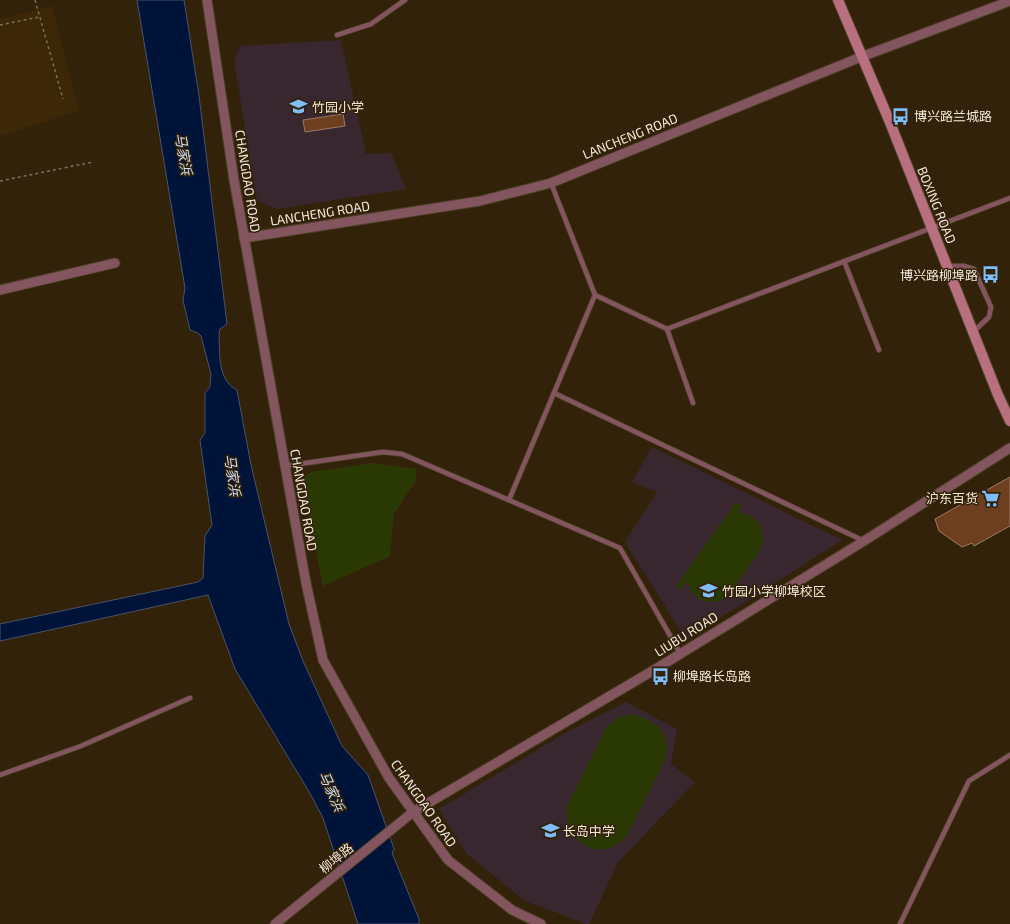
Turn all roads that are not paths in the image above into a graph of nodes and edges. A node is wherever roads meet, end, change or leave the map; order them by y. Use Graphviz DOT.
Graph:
graph roads {
  1 [pos="207,0"];
  2 [pos="405,0"];
  3 [pos="838,0"];
  4 [pos="1010,1"];
  5 [pos="337,35"];
  6 [pos="861,56"];
  7 [pos="551,183"];
  8 [pos="1010,198"];
  9 [pos="932,226"];
  10 [pos="244,238"];
  11 [pos="844,261"];
  12 [pos="115,263"];
  13 [pos="947,266"];
  14 [pos="0,290"];
  15 [pos="595,295"];
  16 [pos="667,329"];
  17 [pos="973,332"];
  18 [pos="879,350"];
  19 [pos="554,393"];
  20 [pos="693,403"];
  21 [pos="1010,421"];
  22 [pos="1010,448"];
  23 [pos="285,466"];
  24 [pos="509,500"];
  25 [pos="864,541"];
  26 [pos="680,653"];
  27 [pos="190,698"];
  28 [pos="1010,755"];
  29 [pos="0,775"];
  30 [pos="414,812"];
  31 [pos="276,924"];
  32 [pos="541,924"];
  33 [pos="900,924"];
  1 -- 10 [label="street, CHANGDAO ROAD"];
  2 -- 5 [label="lane"];
  3 -- 6 [label="street, BOXING ROAD"];
  4 -- 6 [label="street, LANCHENG ROAD"];
  6 -- 7 [label="street, LANCHENG ROAD"];
  6 -- 9 [label="street, BOXING ROAD"];
  7 -- 10 [label="street, LANCHENG ROAD"];
  7 -- 15 [label="lane"];
  8 -- 9 [label="lane"];
  9 -- 11 [label="lane"];
  9 -- 13 [label="street, BOXING ROAD"];
  10 -- 23 [label="street, CHANGDAO ROAD"];
  11 -- 16 [label="lane"];
  11 -- 18 [label="lane"];
  12 -- 14 [label="street"];
  13 -- 17 [label="street, BOXING ROAD"];
  13 -- 17 [label="lane"];
  15 -- 16 [label="lane"];
  15 -- 19 [label="lane"];
  16 -- 20 [label="lane"];
  17 -- 21 [label="street, BOXING ROAD"];
  19 -- 24 [label="lane"];
  19 -- 25 [label="lane"];
  22 -- 25 [label="street, LIUBU ROAD"];
  23 -- 24 [label="lane"];
  23 -- 30 [label="street, CHANGDAO ROAD"];
  24 -- 26 [label="lane"];
  25 -- 26 [label="street, LIUBU ROAD"];
  26 -- 30 [label="street, LIUBU ROAD"];
  27 -- 29 [label="lane"];
  28 -- 33 [label="lane"];
  30 -- 31 [label="street, 柳埠路"];
  30 -- 32 [label="street, CHANGDAO ROAD"];
}
